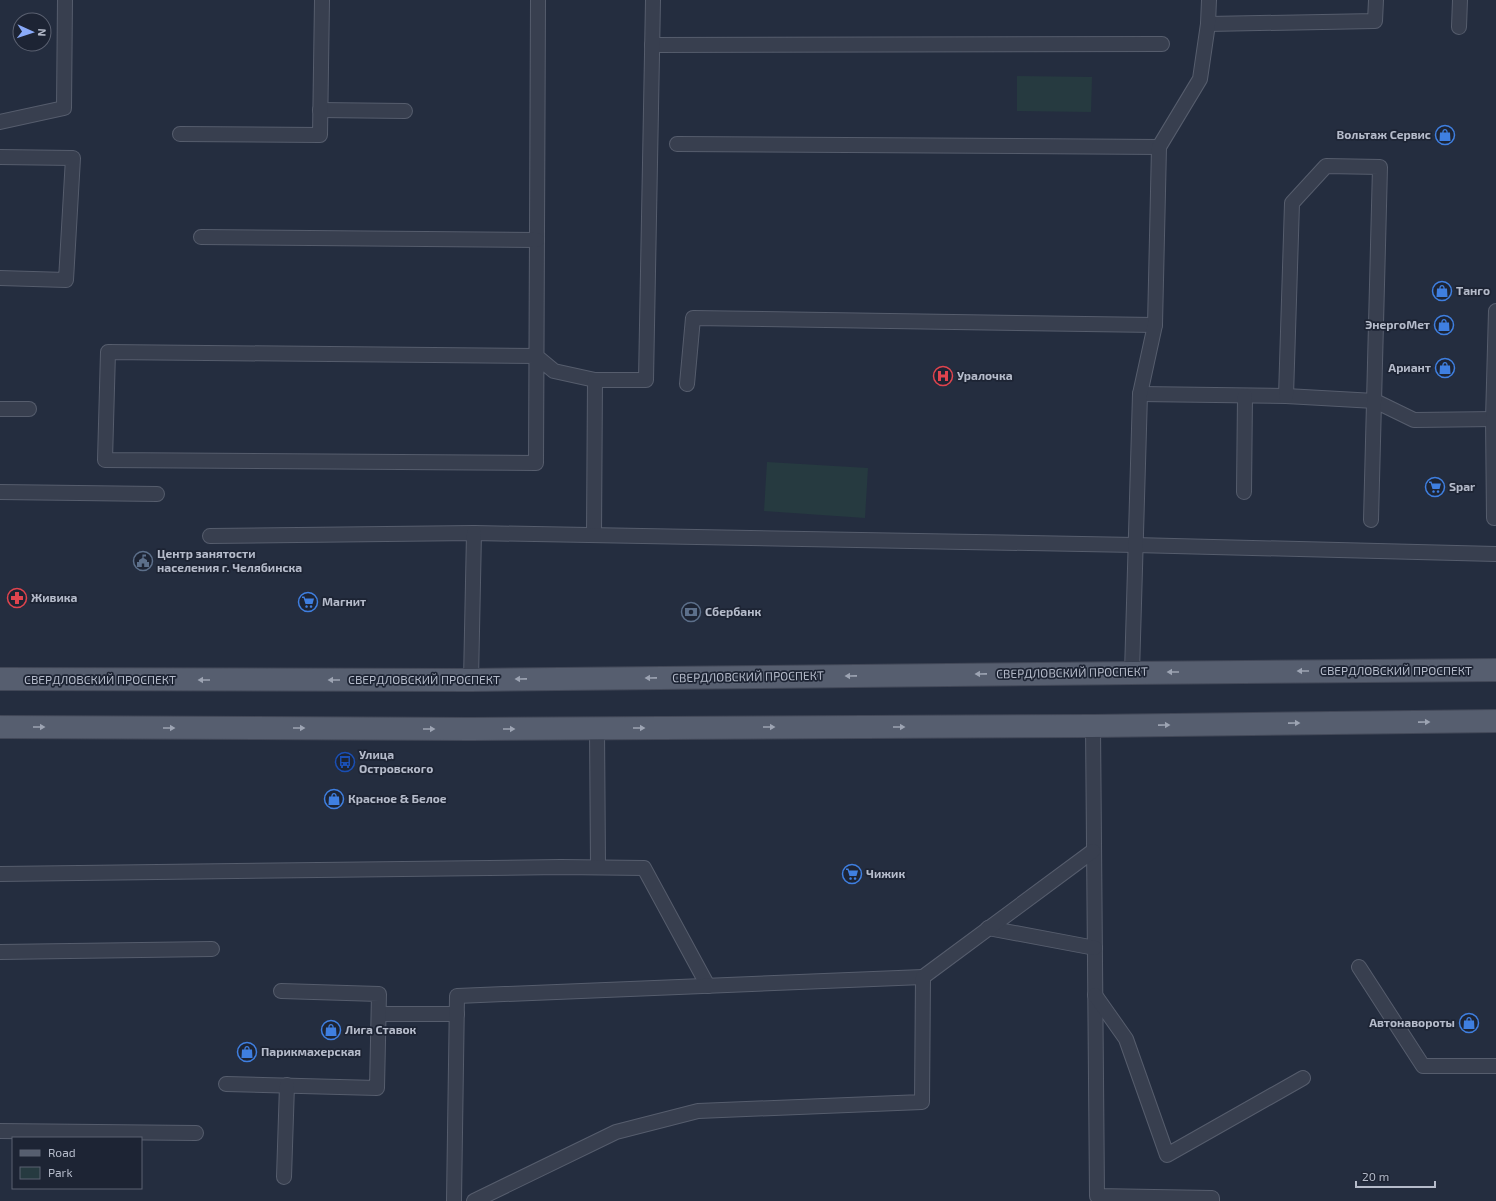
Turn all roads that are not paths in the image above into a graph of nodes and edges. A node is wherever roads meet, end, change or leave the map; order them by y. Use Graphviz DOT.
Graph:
graph roads {
  1 [pos="65,0"];
  2 [pos="322,0"];
  3 [pos="538,0"];
  4 [pos="653,0"];
  5 [pos="1209,0"];
  6 [pos="1376,0"];
  7 [pos="1460,0"];
  8 [pos="1208,24"];
  9 [pos="1459,27"];
  10 [pos="1162,44"];
  11 [pos="652,45"];
  12 [pos="320,110"];
  13 [pos="405,110"];
  14 [pos="0,122"];
  15 [pos="180,134"];
  16 [pos="678,144"];
  17 [pos="1159,147"];
  18 [pos="0,157"];
  19 [pos="202,237"];
  20 [pos="537,240"];
  21 [pos="0,278"];
  22 [pos="1496,311"];
  23 [pos="1155,325"];
  24 [pos="536,356"];
  25 [pos="595,380"];
  26 [pos="687,384"];
  27 [pos="1140,394"];
  28 [pos="1245,396"];
  29 [pos="1286,396"];
  30 [pos="1375,401"];
  31 [pos="0,409"];
  32 [pos="29,409"];
  33 [pos="1495,419"];
  34 [pos="0,492"];
  35 [pos="1244,492"];
  36 [pos="157,494"];
  37 [pos="1494,518"];
  38 [pos="1372,520"];
  39 [pos="474,533"];
  40 [pos="594,535"];
  41 [pos="210,536"];
  42 [pos="1135,546"];
  43 [pos="1496,554"];
  44 [pos="1496,670"];
  45 [pos="1132,672"];
  46 [pos="0,680"];
  47 [pos="471,680"];
  48 [pos="1496,721"];
  49 [pos="1093,726"];
  50 [pos="0,727"];
  51 [pos="597,728"];
  52 [pos="1094,850"];
  53 [pos="598,866"];
  54 [pos="0,874"];
  55 [pos="988,928"];
  56 [pos="1094,948"];
  57 [pos="212,949"];
  58 [pos="0,952"];
  59 [pos="1359,967"];
  60 [pos="923,977"];
  61 [pos="708,986"];
  62 [pos="281,991"];
  63 [pos="1095,995"];
  64 [pos="379,1014"];
  65 [pos="457,1014"];
  66 [pos="1496,1066"];
  67 [pos="1303,1078"];
  68 [pos="226,1084"];
  69 [pos="287,1085"];
  70 [pos="0,1131"];
  71 [pos="196,1133"];
  72 [pos="284,1177"];
  73 [pos="454,1201"];
  74 [pos="474,1201"];
  75 [pos="1212,1201"];
  1 -- 14 [label="lane"];
  2 -- 12 [label="lane"];
  3 -- 20 [label="lane"];
  4 -- 11 [label="lane"];
  5 -- 8 [label="lane"];
  6 -- 8 [label="lane"];
  7 -- 9 [label="lane"];
  8 -- 17 [label="lane"];
  10 -- 11 [label="lane"];
  11 -- 25 [label="lane"];
  12 -- 13 [label="lane"];
  12 -- 15 [label="lane"];
  16 -- 17 [label="lane"];
  17 -- 23 [label="lane"];
  18 -- 21 [label="lane"];
  19 -- 20 [label="lane"];
  20 -- 24 [label="lane"];
  22 -- 33 [label="lane"];
  23 -- 26 [label="lane"];
  23 -- 27 [label="lane"];
  24 -- 24 [label="lane"];
  24 -- 25 [label="lane"];
  25 -- 40 [label="lane"];
  27 -- 28 [label="lane"];
  27 -- 42 [label="lane"];
  28 -- 29 [label="lane"];
  28 -- 35 [label="lane"];
  29 -- 30 [label="lane"];
  29 -- 30 [label="lane"];
  30 -- 33 [label="lane"];
  30 -- 38 [label="lane"];
  31 -- 32 [label="lane"];
  33 -- 37 [label="lane"];
  34 -- 36 [label="lane"];
  39 -- 40 [label="lane"];
  39 -- 41 [label="lane"];
  39 -- 47 [label="lane"];
  40 -- 42 [label="lane"];
  42 -- 43 [label="lane"];
  42 -- 45 [label="lane"];
  44 -- 45 [label="main road, СВЕРДЛОВСКИЙ ПРОСПЕКТ, one-way"];
  45 -- 47 [label="main road, СВЕРДЛОВСКИЙ ПРОСПЕКТ, one-way"];
  47 -- 46 [label="main road, СВЕРДЛОВСКИЙ ПРОСПЕКТ, one-way"];
  49 -- 48 [label="main road, one-way"];
  51 -- 49 [label="main road, one-way"];
  49 -- 52 [label="lane"];
  50 -- 51 [label="main road, one-way"];
  51 -- 53 [label="lane"];
  52 -- 55 [label="lane"];
  52 -- 56 [label="lane"];
  53 -- 54 [label="lane"];
  53 -- 61 [label="lane"];
  55 -- 56 [label="lane"];
  55 -- 60 [label="lane"];
  56 -- 63 [label="lane"];
  57 -- 58 [label="lane"];
  59 -- 66 [label="lane"];
  60 -- 61 [label="lane"];
  60 -- 74 [label="lane"];
  61 -- 65 [label="lane"];
  62 -- 64 [label="lane"];
  63 -- 67 [label="lane"];
  63 -- 75 [label="lane"];
  64 -- 65 [label="lane"];
  64 -- 69 [label="lane"];
  65 -- 73 [label="lane"];
  68 -- 69 [label="lane"];
  69 -- 72 [label="lane"];
  70 -- 71 [label="lane"];
}
